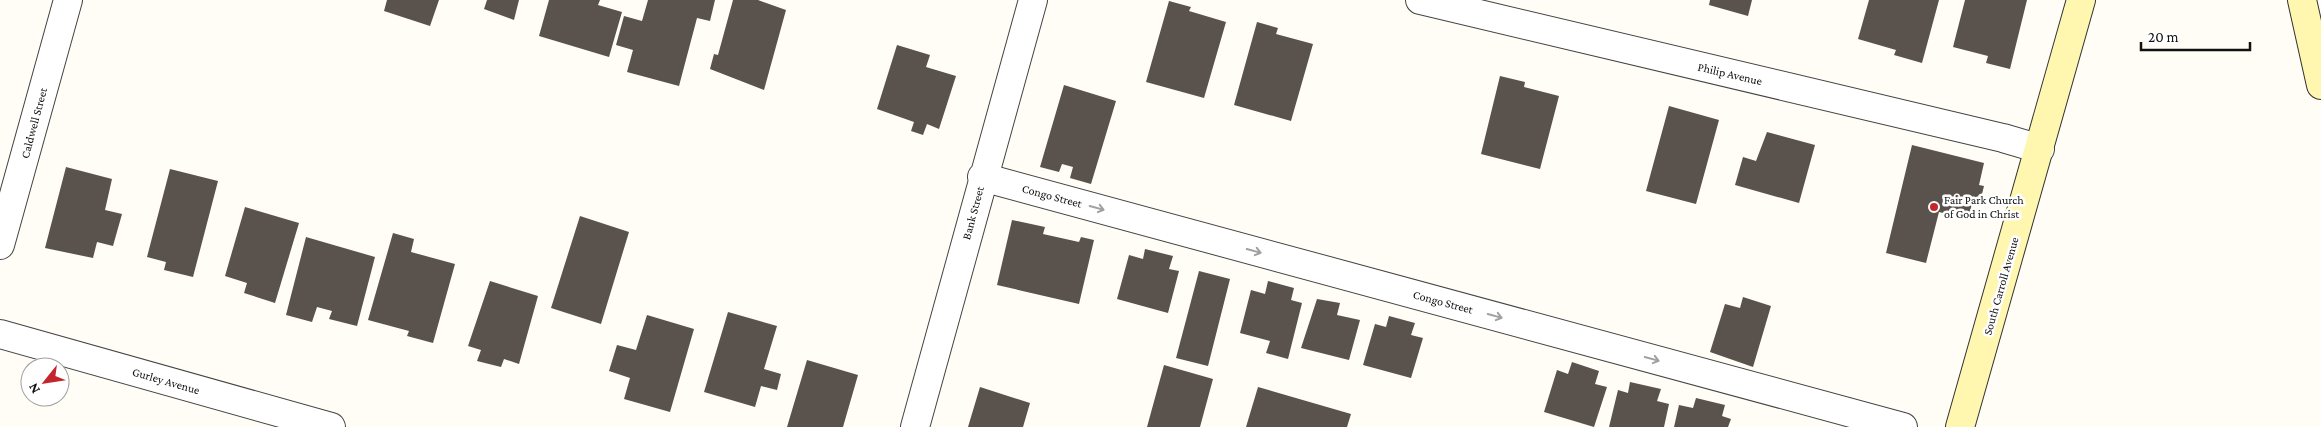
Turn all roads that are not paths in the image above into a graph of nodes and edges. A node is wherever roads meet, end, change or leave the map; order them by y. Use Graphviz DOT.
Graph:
graph roads {
  1 [pos="68,0"];
  2 [pos="1033,0"];
  3 [pos="1420,0"];
  4 [pos="2081,0"];
  5 [pos="2302,0"];
  6 [pos="2321,85"];
  7 [pos="2040,149"];
  8 [pos="982,177"];
  9 [pos="0,245"];
  10 [pos="0,334"];
  11 [pos="331,427"];
  12 [pos="915,427"];
  13 [pos="1903,427"];
  14 [pos="1960,427"];
  1 -- 9 [label="street, Caldwell Street"];
  2 -- 8 [label="street, Bank Street"];
  3 -- 7 [label="street, Philip Avenue"];
  4 -- 7 [label="street, South Carroll Avenue"];
  5 -- 6 [label="street"];
  7 -- 14 [label="street, South Carroll Avenue"];
  8 -- 12 [label="street, Bank Street"];
  8 -- 13 [label="street, Congo Street, one-way"];
  10 -- 11 [label="street, Gurley Avenue"];
}
